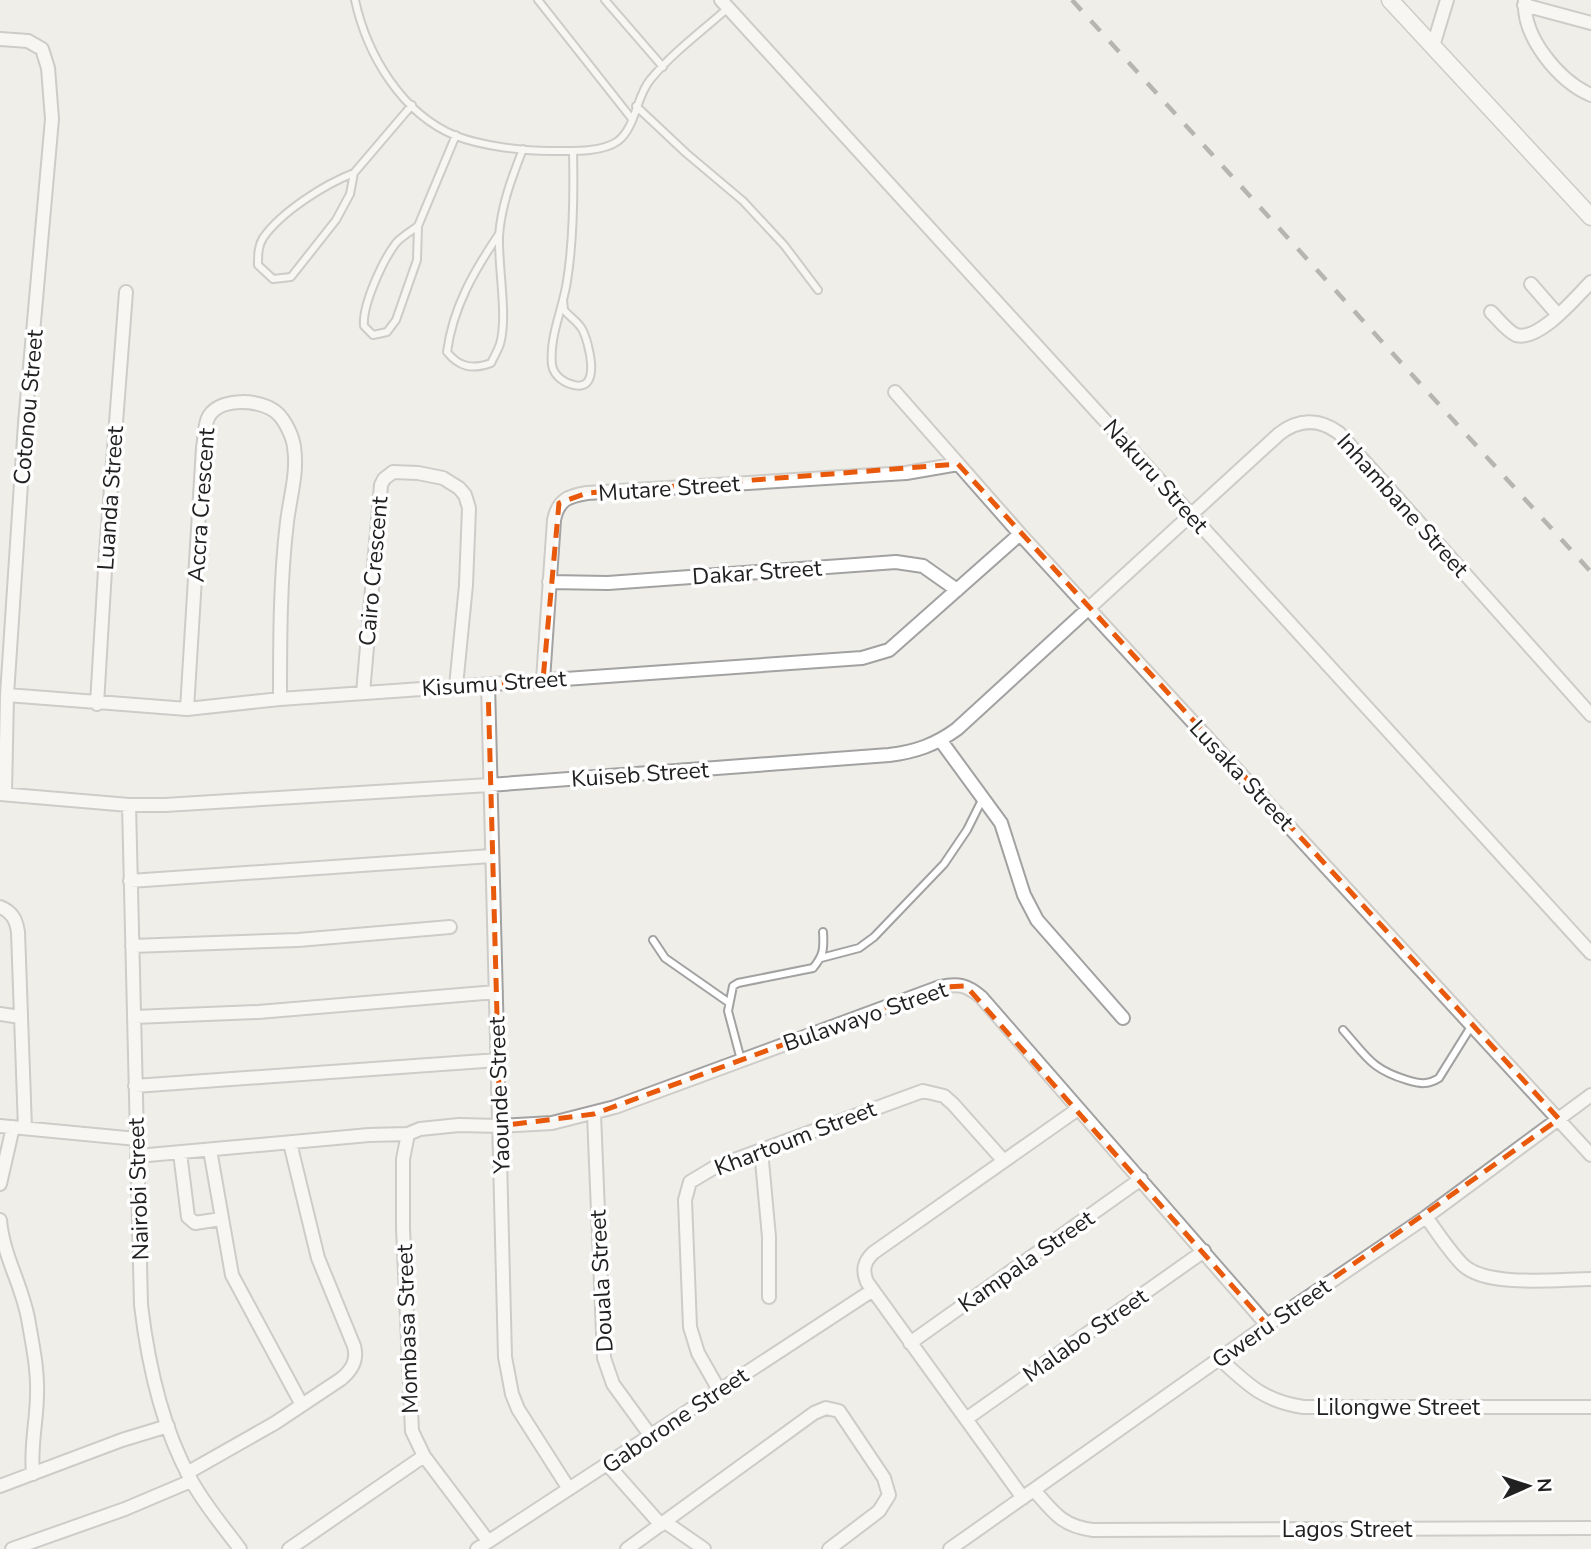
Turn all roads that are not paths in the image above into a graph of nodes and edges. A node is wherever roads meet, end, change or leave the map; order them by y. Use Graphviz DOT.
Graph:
graph roads {
  1 [pos="355,0"];
  2 [pos="538,0"];
  3 [pos="605,0"];
  4 [pos="1390,0"];
  5 [pos="1447,0"];
  6 [pos="1524,2"];
  7 [pos="724,4"];
  8 [pos="1591,23"];
  9 [pos="0,39"];
  10 [pos="1433,46"];
  11 [pos="663,67"];
  12 [pos="1591,95"];
  13 [pos="412,105"];
  14 [pos="636,106"];
  15 [pos="632,119"];
  16 [pos="456,135"];
  17 [pos="523,149"];
  18 [pos="573,151"];
  19 [pos="354,173"];
  20 [pos="1591,217"];
  21 [pos="418,226"];
  22 [pos="499,234"];
  23 [pos="1591,282"];
  24 [pos="1531,284"];
  25 [pos="818,290"];
  26 [pos="126,292"];
  27 [pos="563,300"];
  28 [pos="1492,312"];
  29 [pos="1558,315"];
  30 [pos="895,392"];
  31 [pos="958,464"];
  32 [pos="1192,515"];
  33 [pos="1020,534"];
  34 [pos="549,582"];
  35 [pos="957,590"];
  36 [pos="1089,609"];
  37 [pos="543,680"];
  38 [pos="488,684"];
  39 [pos="456,686"];
  40 [pos="363,693"];
  41 [pos="7,695"];
  42 [pos="280,699"];
  43 [pos="97,704"];
  44 [pos="187,709"];
  45 [pos="1591,715"];
  46 [pos="941,741"];
  47 [pos="489,786"];
  48 [pos="2,794"];
  49 [pos="984,797"];
  50 [pos="129,805"];
  51 [pos="491,856"];
  52 [pos="130,881"];
  53 [pos="0,907"];
  54 [pos="450,926"];
  55 [pos="823,932"];
  56 [pos="653,940"];
  57 [pos="132,946"];
  58 [pos="1591,953"];
  59 [pos="821,958"];
  60 [pos="496,992"];
  61 [pos="729,1002"];
  62 [pos="0,1014"];
  63 [pos="20,1017"];
  64 [pos="134,1017"];
  65 [pos="1124,1018"];
  66 [pos="1472,1025"];
  67 [pos="1343,1030"];
  68 [pos="498,1060"];
  69 [pos="741,1060"];
  70 [pos="135,1086"];
  71 [pos="1591,1095"];
  72 [pos="1078,1109"];
  73 [pos="594,1114"];
  74 [pos="1559,1119"];
  75 [pos="500,1126"];
  76 [pos="13,1127"];
  77 [pos="408,1134"];
  78 [pos="136,1139"];
  79 [pos="290,1143"];
  80 [pos="210,1150"];
  81 [pos="761,1150"];
  82 [pos="180,1153"];
  83 [pos="137,1156"];
  84 [pos="1591,1156"];
  85 [pos="1003,1160"];
  86 [pos="1141,1179"];
  87 [pos="0,1184"];
  88 [pos="1426,1217"];
  89 [pos="221,1219"];
  90 [pos="0,1220"];
  91 [pos="1204,1251"];
  92 [pos="1591,1279"];
  93 [pos="873,1290"];
  94 [pos="769,1297"];
  95 [pos="1267,1325"];
  96 [pos="910,1343"];
  97 [pos="1220,1359"];
  98 [pos="719,1390"];
  99 [pos="302,1405"];
  100 [pos="1591,1407"];
  101 [pos="966,1419"];
  102 [pos="168,1426"];
  103 [pos="650,1435"];
  104 [pos="424,1456"];
  105 [pos="608,1465"];
  106 [pos="33,1474"];
  107 [pos="189,1477"];
  108 [pos="0,1486"];
  109 [pos="569,1489"];
  110 [pos="1028,1494"];
  111 [pos="663,1523"];
  112 [pos="1591,1528"];
  113 [pos="483,1545"];
  114 [pos="12,1549"];
  115 [pos="240,1549"];
  116 [pos="289,1549"];
  117 [pos="627,1549"];
  118 [pos="704,1549"];
  119 [pos="829,1549"];
  120 [pos="950,1549"];
  1 -- 13 [label="lane"];
  2 -- 15 [label="lane"];
  3 -- 11 [label="lane"];
  4 -- 10 [label="street"];
  5 -- 10 [label="street"];
  6 -- 8 [label="street"];
  6 -- 12 [label="street"];
  7 -- 11 [label="lane"];
  7 -- 32 [label="street, Nakuru Street"];
  9 -- 41 [label="street, Cotonou Street"];
  10 -- 20 [label="street"];
  11 -- 14 [label="lane"];
  13 -- 16 [label="lane"];
  13 -- 19 [label="lane"];
  14 -- 15 [label="lane"];
  14 -- 25 [label="lane"];
  15 -- 18 [label="lane"];
  16 -- 17 [label="lane"];
  16 -- 21 [label="lane"];
  17 -- 18 [label="lane"];
  17 -- 22 [label="lane"];
  18 -- 27 [label="lane"];
  19 -- 19 [label="lane"];
  21 -- 21 [label="lane"];
  22 -- 22 [label="lane"];
  23 -- 29 [label="street"];
  24 -- 29 [label="street"];
  26 -- 43 [label="street, Luanda Street"];
  27 -- 27 [label="lane"];
  28 -- 29 [label="street"];
  30 -- 31 [label="street, Lusaka Street"];
  31 -- 33 [label="street, Lusaka Street"];
  31 -- 34 [label="street, Mutare Street"];
  32 -- 36 [label="street, Kuiseb Street"];
  32 -- 45 [label="street, Inhambane Street"];
  32 -- 58 [label="street, Nakuru Street"];
  33 -- 35 [label="street, Kisumu Street"];
  33 -- 36 [label="street, Lusaka Street"];
  34 -- 35 [label="street, Dakar Street"];
  34 -- 37 [label="street, Mutare Street"];
  35 -- 37 [label="street, Kisumu Street"];
  36 -- 46 [label="street, Kuiseb Street"];
  36 -- 66 [label="street, Lusaka Street"];
  37 -- 38 [label="street, Kisumu Street"];
  38 -- 39 [label="street, Kisumu Street"];
  38 -- 47 [label="street, Yaounde Street"];
  39 -- 40 [label="street, Kisumu Street"];
  39 -- 40 [label="street, Cairo Crescent"];
  40 -- 42 [label="street, Kisumu Street"];
  41 -- 43 [label="street, Kisumu Street"];
  41 -- 48 [label="street, Cotonou Street"];
  42 -- 44 [label="street, Kisumu Street"];
  42 -- 44 [label="street, Accra Crescent"];
  43 -- 44 [label="street, Kisumu Street"];
  46 -- 47 [label="street, Kuiseb Street"];
  46 -- 49 [label="street"];
  47 -- 50 [label="street, Kuiseb Street"];
  47 -- 51 [label="street, Yaounde Street"];
  48 -- 50 [label="street, Kuiseb Street"];
  49 -- 59 [label="lane"];
  49 -- 65 [label="street"];
  50 -- 52 [label="street, Nairobi Street"];
  51 -- 52 [label="street"];
  51 -- 60 [label="street, Yaounde Street"];
  52 -- 57 [label="street, Nairobi Street"];
  53 -- 63 [label="street"];
  54 -- 57 [label="street"];
  55 -- 59 [label="lane"];
  56 -- 61 [label="lane"];
  57 -- 64 [label="street, Nairobi Street"];
  59 -- 61 [label="lane"];
  60 -- 64 [label="street"];
  60 -- 68 [label="street, Yaounde Street"];
  61 -- 69 [label="lane"];
  62 -- 63 [label="street"];
  63 -- 76 [label="street"];
  64 -- 70 [label="street, Nairobi Street"];
  66 -- 67 [label="lane"];
  66 -- 74 [label="street, Lusaka Street"];
  68 -- 70 [label="street"];
  68 -- 75 [label="street, Yaounde Street"];
  69 -- 72 [label="street, Bulawayo Street"];
  69 -- 73 [label="street, Bulawayo Street"];
  70 -- 78 [label="street, Nairobi Street"];
  71 -- 74 [label="street, Gweru Street"];
  72 -- 85 [label="street"];
  72 -- 86 [label="street, Bulawayo Street"];
  73 -- 75 [label="street, Bulawayo Street"];
  73 -- 103 [label="street, Douala Street"];
  74 -- 84 [label="street, Lusaka Street"];
  74 -- 88 [label="street, Gweru Street"];
  75 -- 77 [label="street, Bulawayo Street"];
  75 -- 109 [label="street, Yaounde Street"];
  76 -- 78 [label="street"];
  76 -- 87 [label="street"];
  77 -- 79 [label="street, Bulawayo Street"];
  77 -- 104 [label="street, Mombasa Street"];
  78 -- 83 [label="street, Nairobi Street"];
  79 -- 80 [label="street, Bulawayo Street"];
  79 -- 99 [label="street"];
  80 -- 82 [label="street, Bulawayo Street"];
  80 -- 89 [label="street"];
  81 -- 85 [label="street, Khartoum Street"];
  81 -- 94 [label="street"];
  81 -- 98 [label="street, Khartoum Street"];
  82 -- 83 [label="street, Bulawayo Street"];
  82 -- 89 [label="street"];
  83 -- 102 [label="street, Nairobi Street"];
  85 -- 93 [label="street"];
  86 -- 91 [label="street, Bulawayo Street"];
  86 -- 96 [label="street, Kampala Street"];
  88 -- 92 [label="street"];
  88 -- 95 [label="street, Gweru Street"];
  89 -- 99 [label="street"];
  90 -- 106 [label="street"];
  91 -- 95 [label="street, Bulawayo Street"];
  91 -- 101 [label="street, Malabo Street"];
  93 -- 96 [label="street, Lagos Street"];
  93 -- 98 [label="street, Gaborone Street"];
  95 -- 97 [label="street, Gweru Street"];
  96 -- 101 [label="street, Lagos Street"];
  97 -- 100 [label="street, Lilongwe Street"];
  97 -- 110 [label="street, Gweru Street"];
  98 -- 103 [label="street, Gaborone Street"];
  99 -- 107 [label="street"];
  101 -- 110 [label="street, Lagos Street"];
  102 -- 106 [label="street"];
  102 -- 107 [label="street, Nairobi Street"];
  103 -- 105 [label="street, Gaborone Street"];
  104 -- 113 [label="street, Mombasa Street"];
  104 -- 116 [label="street"];
  105 -- 109 [label="street, Gaborone Street"];
  105 -- 111 [label="street"];
  106 -- 108 [label="street"];
  107 -- 114 [label="street"];
  107 -- 115 [label="street, Nairobi Street"];
  109 -- 113 [label="street, Gaborone Street"];
  110 -- 112 [label="street, Lagos Street"];
  110 -- 120 [label="street, Gweru Street"];
  111 -- 117 [label="street"];
  111 -- 118 [label="street"];
  111 -- 119 [label="street"];
}
